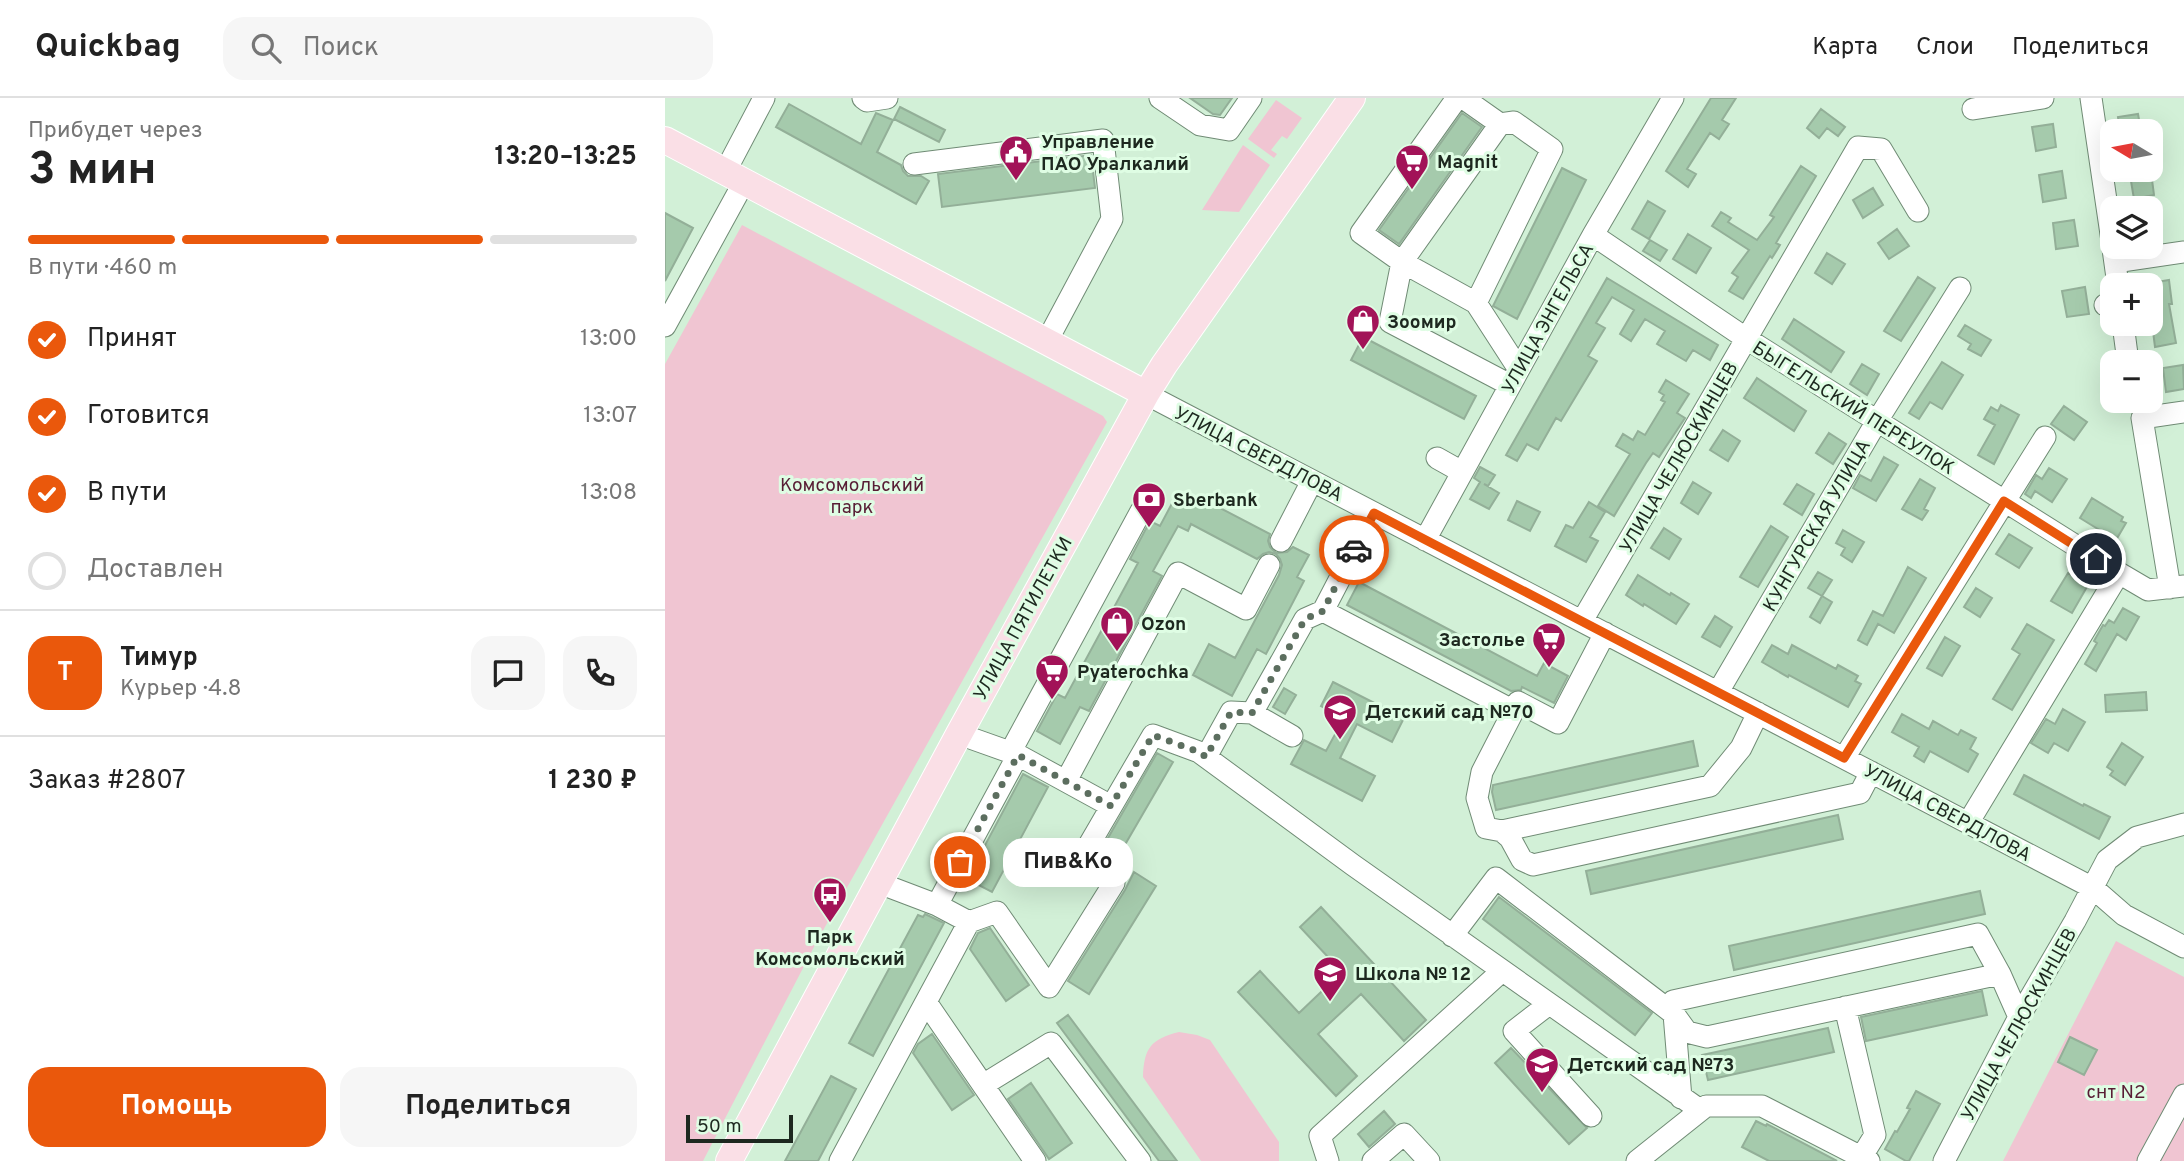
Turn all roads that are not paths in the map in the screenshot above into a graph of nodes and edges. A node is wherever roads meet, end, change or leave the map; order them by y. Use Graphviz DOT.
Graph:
graph roads {
  1 [pos="764,98"];
  2 [pos="863,98"];
  3 [pos="887,98"];
  4 [pos="1251,98"];
  5 [pos="1352,98"];
  6 [pos="1457,98"];
  7 [pos="1673,98"];
  8 [pos="2043,98"];
  9 [pos="2091,98"];
  10 [pos="1163,99"];
  11 [pos="1476,102"];
  12 [pos="1973,109"];
  13 [pos="1500,124"];
  14 [pos="665,140"];
  15 [pos="914,164"];
  16 [pos="735,177"];
  17 [pos="2100,207"];
  18 [pos="1918,211"];
  19 [pos="1593,235"];
  20 [pos="2163,250"];
  21 [pos="2184,252"];
  22 [pos="1402,262"];
  23 [pos="1960,288"];
  24 [pos="1476,303"];
  25 [pos="665,326"];
  26 [pos="1747,339"];
  27 [pos="1047,341"];
  28 [pos="1514,376"];
  29 [pos="1146,394"];
  30 [pos="2184,412"];
  31 [pos="1877,421"];
  32 [pos="2045,437"];
  33 [pos="1437,458"];
  34 [pos="1462,472"];
  35 [pos="1313,481"];
  36 [pos="2004,501"];
  37 [pos="1141,511"];
  38 [pos="1374,513"];
  39 [pos="1425,540"];
  40 [pos="1281,541"];
  41 [pos="1269,565"];
  42 [pos="2119,573"];
  43 [pos="2177,587"];
  44 [pos="1323,611"];
  45 [pos="1582,621"];
  46 [pos="1605,633"];
  47 [pos="1718,692"];
  48 [pos="1514,711"];
  49 [pos="1252,713"];
  50 [pos="1758,713"];
  51 [pos="959,734"];
  52 [pos="1292,736"];
  53 [pos="1014,753"];
  54 [pos="1206,757"];
  55 [pos="1844,758"];
  56 [pos="1871,772"];
  57 [pos="1066,780"];
  58 [pos="1111,806"];
  59 [pos="1968,822"];
  60 [pos="2184,824"];
  61 [pos="1502,831"];
  62 [pos="879,883"];
  63 [pos="2093,888"];
  64 [pos="937,905"];
  65 [pos="969,922"];
  66 [pos="1452,936"];
  67 [pos="2184,947"];
  68 [pos="1502,971"];
  69 [pos="2000,974"];
  70 [pos="926,1002"];
  71 [pos="1549,1004"];
  72 [pos="1845,1007"];
  73 [pos="1674,1014"];
  74 [pos="2019,1017"];
  75 [pos="983,1085"];
  76 [pos="2184,1095"];
  77 [pos="1681,1098"];
  78 [pos="1700,1110"];
  79 [pos="1591,1116"];
  80 [pos="1866,1159"];
  81 [pos="841,1160"];
  82 [pos="729,1161"];
  83 [pos="1035,1161"];
  84 [pos="1140,1161"];
  85 [pos="1328,1161"];
  86 [pos="1373,1161"];
  87 [pos="1429,1161"];
  88 [pos="1637,1161"];
  89 [pos="1944,1161"];
  90 [pos="2148,1161"];
  1 -- 16 [label="street"];
  2 -- 3 [label="street"];
  4 -- 10 [label="street"];
  5 -- 29 [label="main road, УЛИЦА ПЯТИЛЕТКИ"];
  6 -- 22 [label="street"];
  7 -- 19 [label="street, УЛИЦА ЭНГЕЛЬСА"];
  8 -- 12 [label="street"];
  9 -- 17 [label="street"];
  11 -- 13 [label="street"];
  13 -- 22 [label="street"];
  13 -- 24 [label="street"];
  14 -- 16 [label="main road, УЛИЦА СВЕРДЛОВА"];
  15 -- 27 [label="street"];
  16 -- 25 [label="street"];
  16 -- 27 [label="main road, УЛИЦА СВЕРДЛОВА"];
  18 -- 26 [label="street, УЛИЦА ЧЕЛЮСКИНЦЕВ"];
  19 -- 26 [label="street, БЫГЕЛЬСКИЙ ПЕРЕУЛОК"];
  19 -- 28 [label="street, УЛИЦА ЭНГЕЛЬСА"];
  20 -- 21 [label="street"];
  22 -- 24 [label="street"];
  22 -- 28 [label="street"];
  23 -- 31 [label="street, КУНГУРСКАЯ УЛИЦА"];
  24 -- 28 [label="street"];
  26 -- 31 [label="street, БЫГЕЛЬСКИЙ ПЕРЕУЛОК"];
  26 -- 45 [label="street, УЛИЦА ЧЕЛЮСКИНЦЕВ"];
  27 -- 29 [label="main road, УЛИЦА СВЕРДЛОВА"];
  28 -- 34 [label="street, УЛИЦА ЭНГЕЛЬСА"];
  29 -- 35 [label="street, УЛИЦА СВЕРДЛОВА"];
  29 -- 51 [label="main road, УЛИЦА ПЯТИЛЕТКИ"];
  30 -- 43 [label="street"];
  31 -- 36 [label="street, БЫГЕЛЬСКИЙ ПЕРЕУЛОК"];
  31 -- 47 [label="street, КУНГУРСКАЯ УЛИЦА"];
  32 -- 36 [label="street"];
  33 -- 34 [label="street"];
  34 -- 39 [label="street, УЛИЦА ЭНГЕЛЬСА"];
  35 -- 38 [label="street, УЛИЦА СВЕРДЛОВА"];
  35 -- 40 [label="street"];
  36 -- 42 [label="street, БЫГЕЛЬСКИЙ ПЕРЕУЛОК"];
  36 -- 55 [label="street"];
  37 -- 53 [label="street"];
  38 -- 39 [label="street, УЛИЦА СВЕРДЛОВА"];
  38 -- 44 [label="street"];
  39 -- 45 [label="street, УЛИЦА СВЕРДЛОВА"];
  41 -- 57 [label="street"];
  42 -- 43 [label="street, БЫГЕЛЬСКИЙ ПЕРЕУЛОК"];
  42 -- 59 [label="street"];
  44 -- 48 [label="street"];
  44 -- 49 [label="street"];
  45 -- 46 [label="street, УЛИЦА СВЕРДЛОВА"];
  46 -- 47 [label="street, УЛИЦА СВЕРДЛОВА"];
  46 -- 48 [label="street"];
  47 -- 50 [label="street, УЛИЦА СВЕРДЛОВА"];
  48 -- 61 [label="street"];
  49 -- 52 [label="street"];
  49 -- 54 [label="street"];
  50 -- 55 [label="street, УЛИЦА СВЕРДЛОВА"];
  50 -- 61 [label="street"];
  51 -- 53 [label="street"];
  51 -- 62 [label="main road, УЛИЦА ПЯТИЛЕТКИ"];
  53 -- 57 [label="street"];
  53 -- 64 [label="street"];
  54 -- 58 [label="street"];
  54 -- 66 [label="street"];
  55 -- 56 [label="street, УЛИЦА СВЕРДЛОВА"];
  56 -- 59 [label="street, УЛИЦА СВЕРДЛОВА"];
  56 -- 61 [label="street"];
  57 -- 58 [label="street"];
  58 -- 65 [label="street"];
  59 -- 63 [label="street, УЛИЦА СВЕРДЛОВА"];
  60 -- 63 [label="street, УЛИЦА ЧЕЛЮСКИНЦЕВ"];
  62 -- 64 [label="street"];
  62 -- 82 [label="main road, УЛИЦА ПЯТИЛЕТКИ"];
  63 -- 67 [label="street, УЛИЦА СВЕРДЛОВА"];
  63 -- 74 [label="street, УЛИЦА ЧЕЛЮСКИНЦЕВ"];
  64 -- 65 [label="street"];
  65 -- 70 [label="street"];
  66 -- 68 [label="street"];
  66 -- 73 [label="street"];
  68 -- 71 [label="street"];
  68 -- 85 [label="street"];
  69 -- 72 [label="street"];
  69 -- 73 [label="street"];
  69 -- 74 [label="street"];
  70 -- 75 [label="street"];
  70 -- 81 [label="street"];
  71 -- 77 [label="street"];
  71 -- 79 [label="street"];
  72 -- 73 [label="street"];
  72 -- 80 [label="street"];
  73 -- 77 [label="street"];
  74 -- 89 [label="street, УЛИЦА ЧЕЛЮСКИНЦЕВ"];
  75 -- 83 [label="street"];
  75 -- 84 [label="street"];
  76 -- 90 [label="street"];
  77 -- 78 [label="street"];
  78 -- 80 [label="street"];
  78 -- 88 [label="street"];
  86 -- 87 [label="street"];
}
